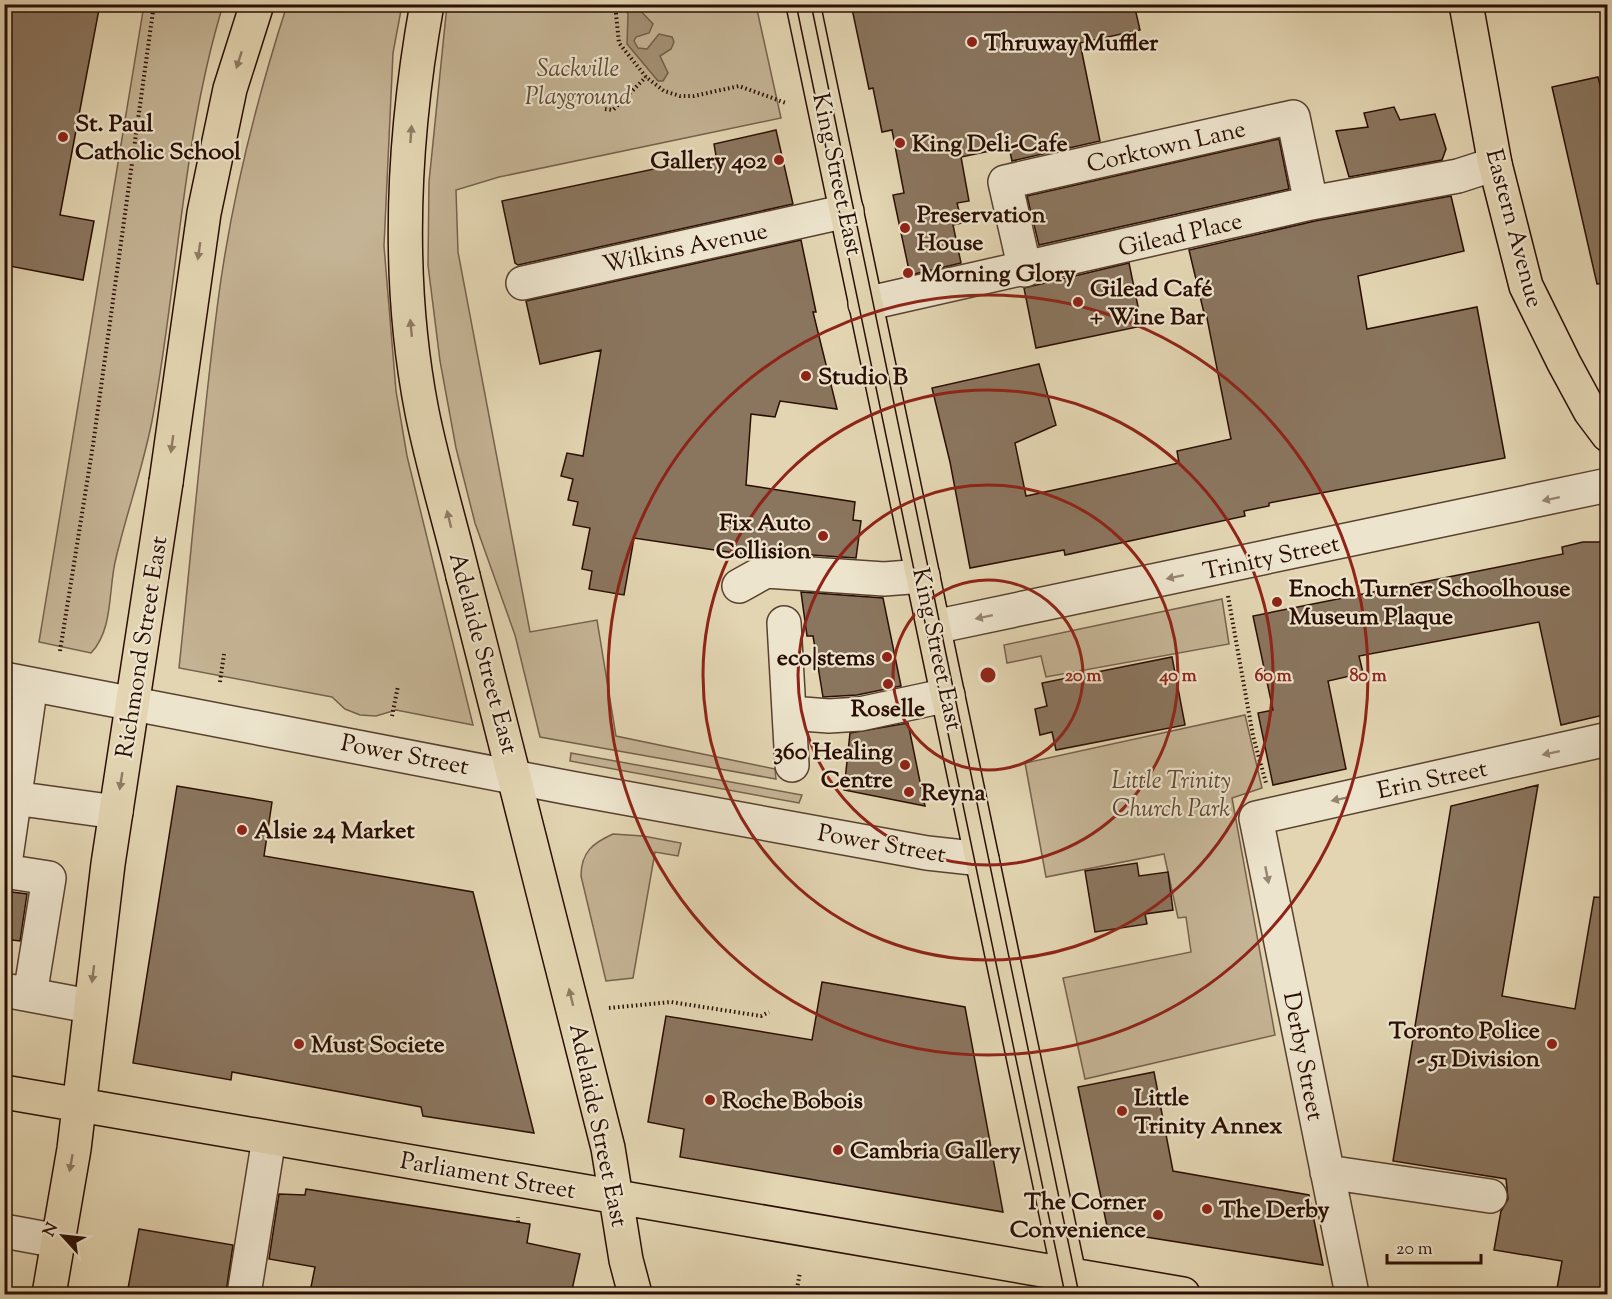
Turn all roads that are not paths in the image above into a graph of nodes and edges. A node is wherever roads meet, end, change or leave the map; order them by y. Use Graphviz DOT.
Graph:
graph roads {
  1 [pos="257,4"];
  2 [pos="428,4"];
  3 [pos="803,4"];
  4 [pos="1466,4"];
  5 [pos="1495,164"];
  6 [pos="1311,203"];
  7 [pos="847,211"];
  8 [pos="1025,270"];
  9 [pos="523,283"];
  10 [pos="865,304"];
  11 [pos="1608,435"];
  12 [pos="1608,485"];
  13 [pos="923,576"];
  14 [pos="739,586"];
  15 [pos="784,623"];
  16 [pos="934,627"];
  17 [pos="18,681"];
  18 [pos="948,695"];
  19 [pos="133,702"];
  20 [pos="790,713"];
  21 [pos="1608,739"];
  22 [pos="792,765"];
  23 [pos="516,776"];
  24 [pos="14,798"];
  25 [pos="1262,803"];
  26 [pos="116,812"];
  27 [pos="982,859"];
  28 [pos="4,871"];
  29 [pos="17,993"];
  30 [pos="89,1006"];
  31 [pos="4,1092"];
  32 [pos="78,1105"];
  33 [pos="269,1138"];
  34 [pos="1327,1172"];
  35 [pos="1490,1196"];
  36 [pos="618,1197"];
  37 [pos="4,1231"];
  38 [pos="58,1241"];
  39 [pos="1071,1285"];
  40 [pos="49,1294"];
  41 [pos="244,1294"];
  42 [pos="635,1294"];
  43 [pos="1183,1294"];
  44 [pos="1352,1294"];
  1 -- 19 [label="main road, Richmond Street East, one-way"];
  23 -- 2 [label="main road, Adelaide Street East, one-way"];
  3 -- 7 [label="main road, King Street East"];
  4 -- 5 [label="main road, Eastern Avenue"];
  5 -- 6 [label="street, Gilead Place"];
  5 -- 11 [label="main road, Eastern Avenue"];
  6 -- 8 [label="street, Gilead Place"];
  6 -- 8 [label="street, Corktown Lane"];
  7 -- 9 [label="street, Wilkins Avenue"];
  7 -- 10 [label="main road, King Street East"];
  8 -- 10 [label="street, Gilead Place"];
  10 -- 13 [label="main road, King Street East"];
  12 -- 16 [label="street, Trinity Street, one-way"];
  13 -- 14 [label="street"];
  13 -- 16 [label="main road, King Street East"];
  15 -- 20 [label="street"];
  16 -- 18 [label="main road, King Street East"];
  17 -- 19 [label="street, Power Street"];
  17 -- 24 [label="street"];
  18 -- 20 [label="street"];
  18 -- 27 [label="main road, King Street East"];
  19 -- 23 [label="street, Power Street"];
  19 -- 26 [label="main road, Richmond Street East, one-way"];
  20 -- 22 [label="street"];
  21 -- 25 [label="street, Erin Street, one-way"];
  23 -- 27 [label="street, Power Street"];
  36 -- 23 [label="main road, Adelaide Street East, one-way"];
  24 -- 26 [label="street"];
  24 -- 28 [label="street"];
  25 -- 34 [label="street, Derby Street, one-way"];
  26 -- 30 [label="main road, Richmond Street East, one-way"];
  27 -- 39 [label="main road, King Street East"];
  28 -- 29 [label="street"];
  29 -- 30 [label="street"];
  30 -- 32 [label="main road, Richmond Street East"];
  31 -- 32 [label="main road, Parliament Street"];
  32 -- 33 [label="main road, Parliament Street"];
  32 -- 38 [label="main road, Richmond Street East, one-way"];
  33 -- 36 [label="main road, Parliament Street"];
  33 -- 41 [label="street"];
  34 -- 35 [label="street"];
  34 -- 44 [label="street, Derby Street"];
  36 -- 39 [label="main road, Parliament Street"];
  36 -- 42 [label="main road, Adelaide Street East"];
  37 -- 38 [label="street"];
  38 -- 40 [label="main road, Richmond Street East"];
  39 -- 43 [label="main road, Parliament Street"];
}
